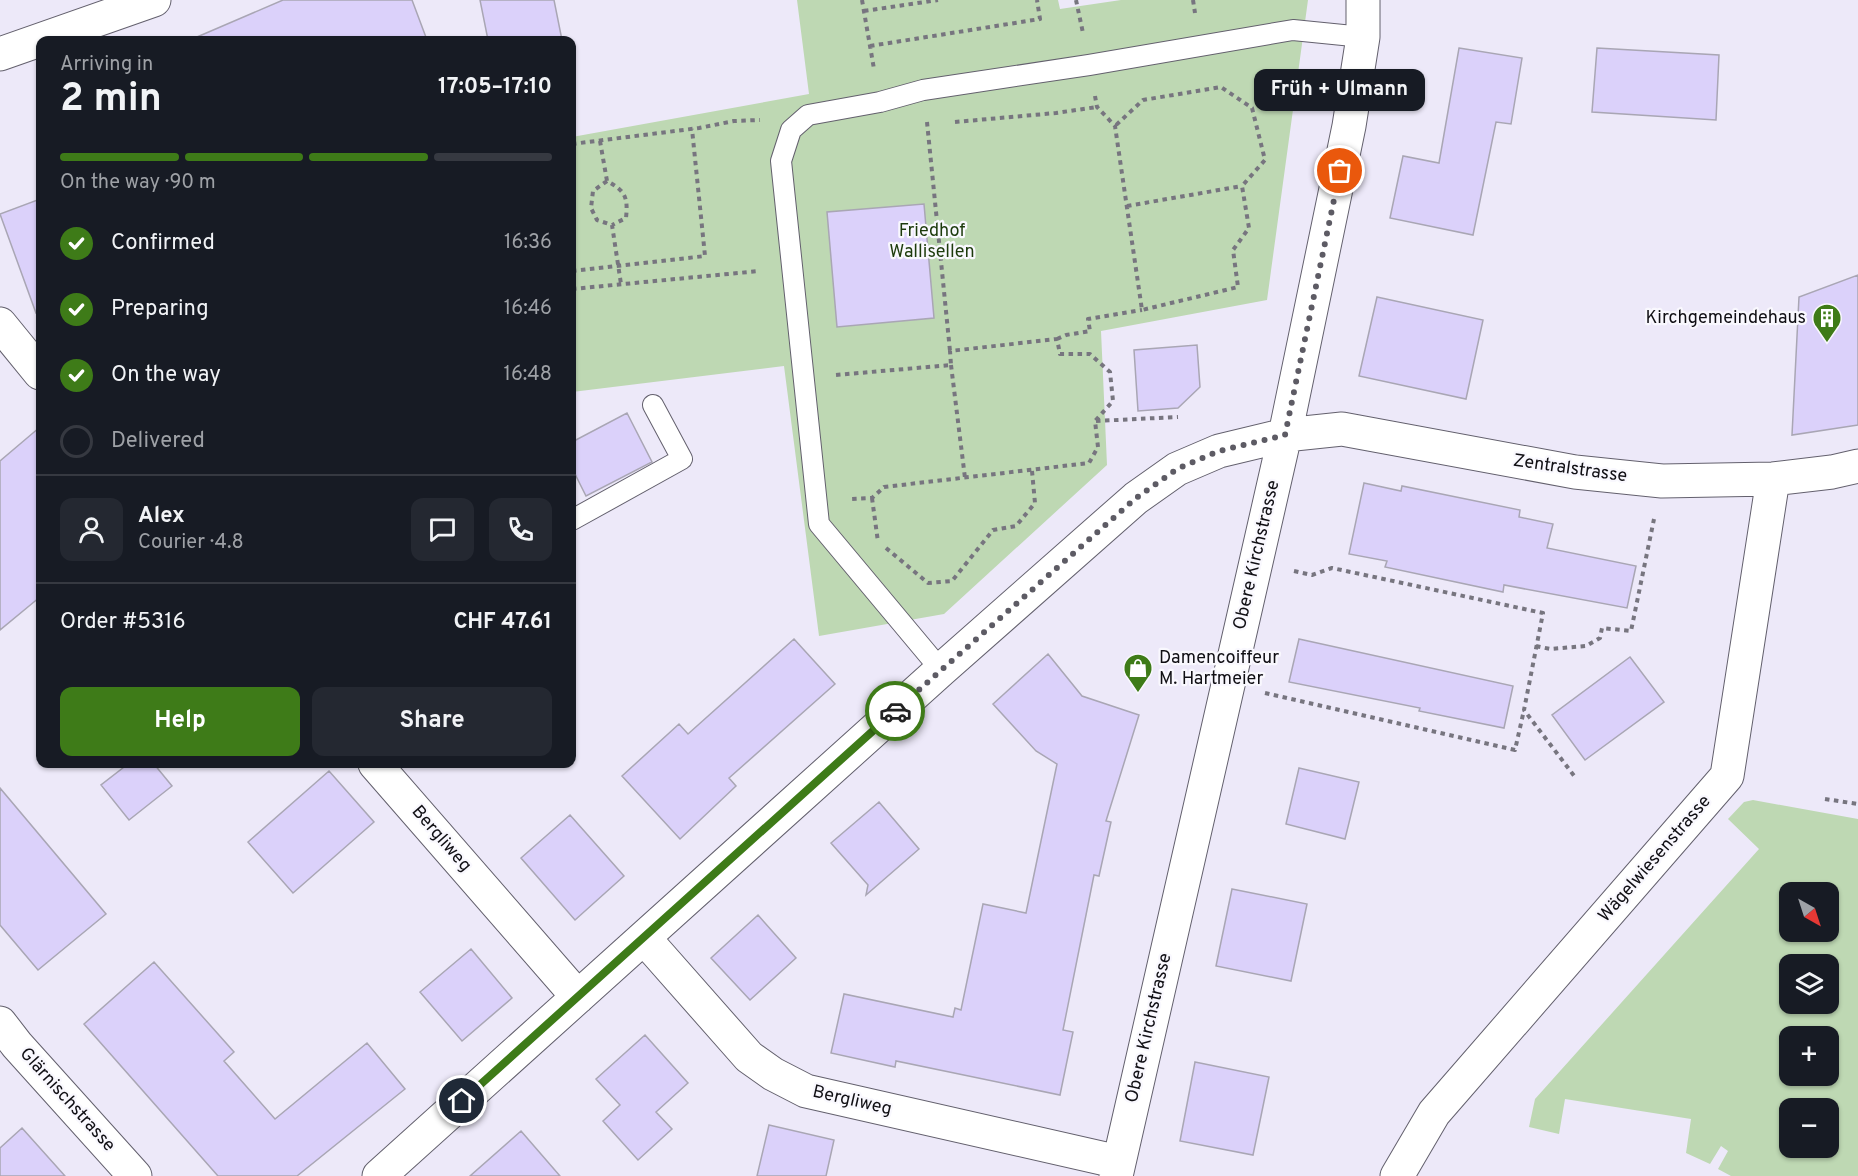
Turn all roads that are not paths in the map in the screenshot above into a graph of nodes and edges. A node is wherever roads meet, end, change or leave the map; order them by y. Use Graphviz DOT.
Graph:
graph roads {
  1 [pos="154,0"];
  2 [pos="1363,0"];
  3 [pos="51,36"];
  4 [pos="1363,37"];
  5 [pos="36,41"];
  6 [pos="0,54"];
  7 [pos="0,324"];
  8 [pos="36,368"];
  9 [pos="652,405"];
  10 [pos="1285,435"];
  11 [pos="1858,466"];
  12 [pos="1773,479"];
  13 [pos="576,518"];
  14 [pos="941,670"];
  15 [pos="378,768"];
  16 [pos="644,938"];
  17 [pos="578,997"];
  18 [pos="6,1042"];
  19 [pos="1117,1169"];
  20 [pos="135,1176"];
  21 [pos="380,1176"];
  22 [pos="1396,1176"];
  1 -- 3 [label="street"];
  2 -- 4 [label="street, Obere Kirchstrasse"];
  4 -- 10 [label="street, Obere Kirchstrasse"];
  4 -- 14 [label="lane"];
  5 -- 6 [label="street"];
  7 -- 8 [label="street"];
  9 -- 13 [label="lane"];
  10 -- 12 [label="street, Zentralstrasse"];
  10 -- 14 [label="street, Zentralstrasse"];
  10 -- 19 [label="street, Obere Kirchstrasse"];
  11 -- 12 [label="street, Zentralstrasse"];
  12 -- 22 [label="street, Wägelwiesenstrasse"];
  14 -- 16 [label="street, Zentralstrasse"];
  15 -- 17 [label="street, Bergliweg"];
  16 -- 17 [label="street, Zentralstrasse"];
  16 -- 19 [label="street, Bergliweg"];
  17 -- 21 [label="street, Zentralstrasse"];
  18 -- 20 [label="street, Glärnischstrasse"];
}
